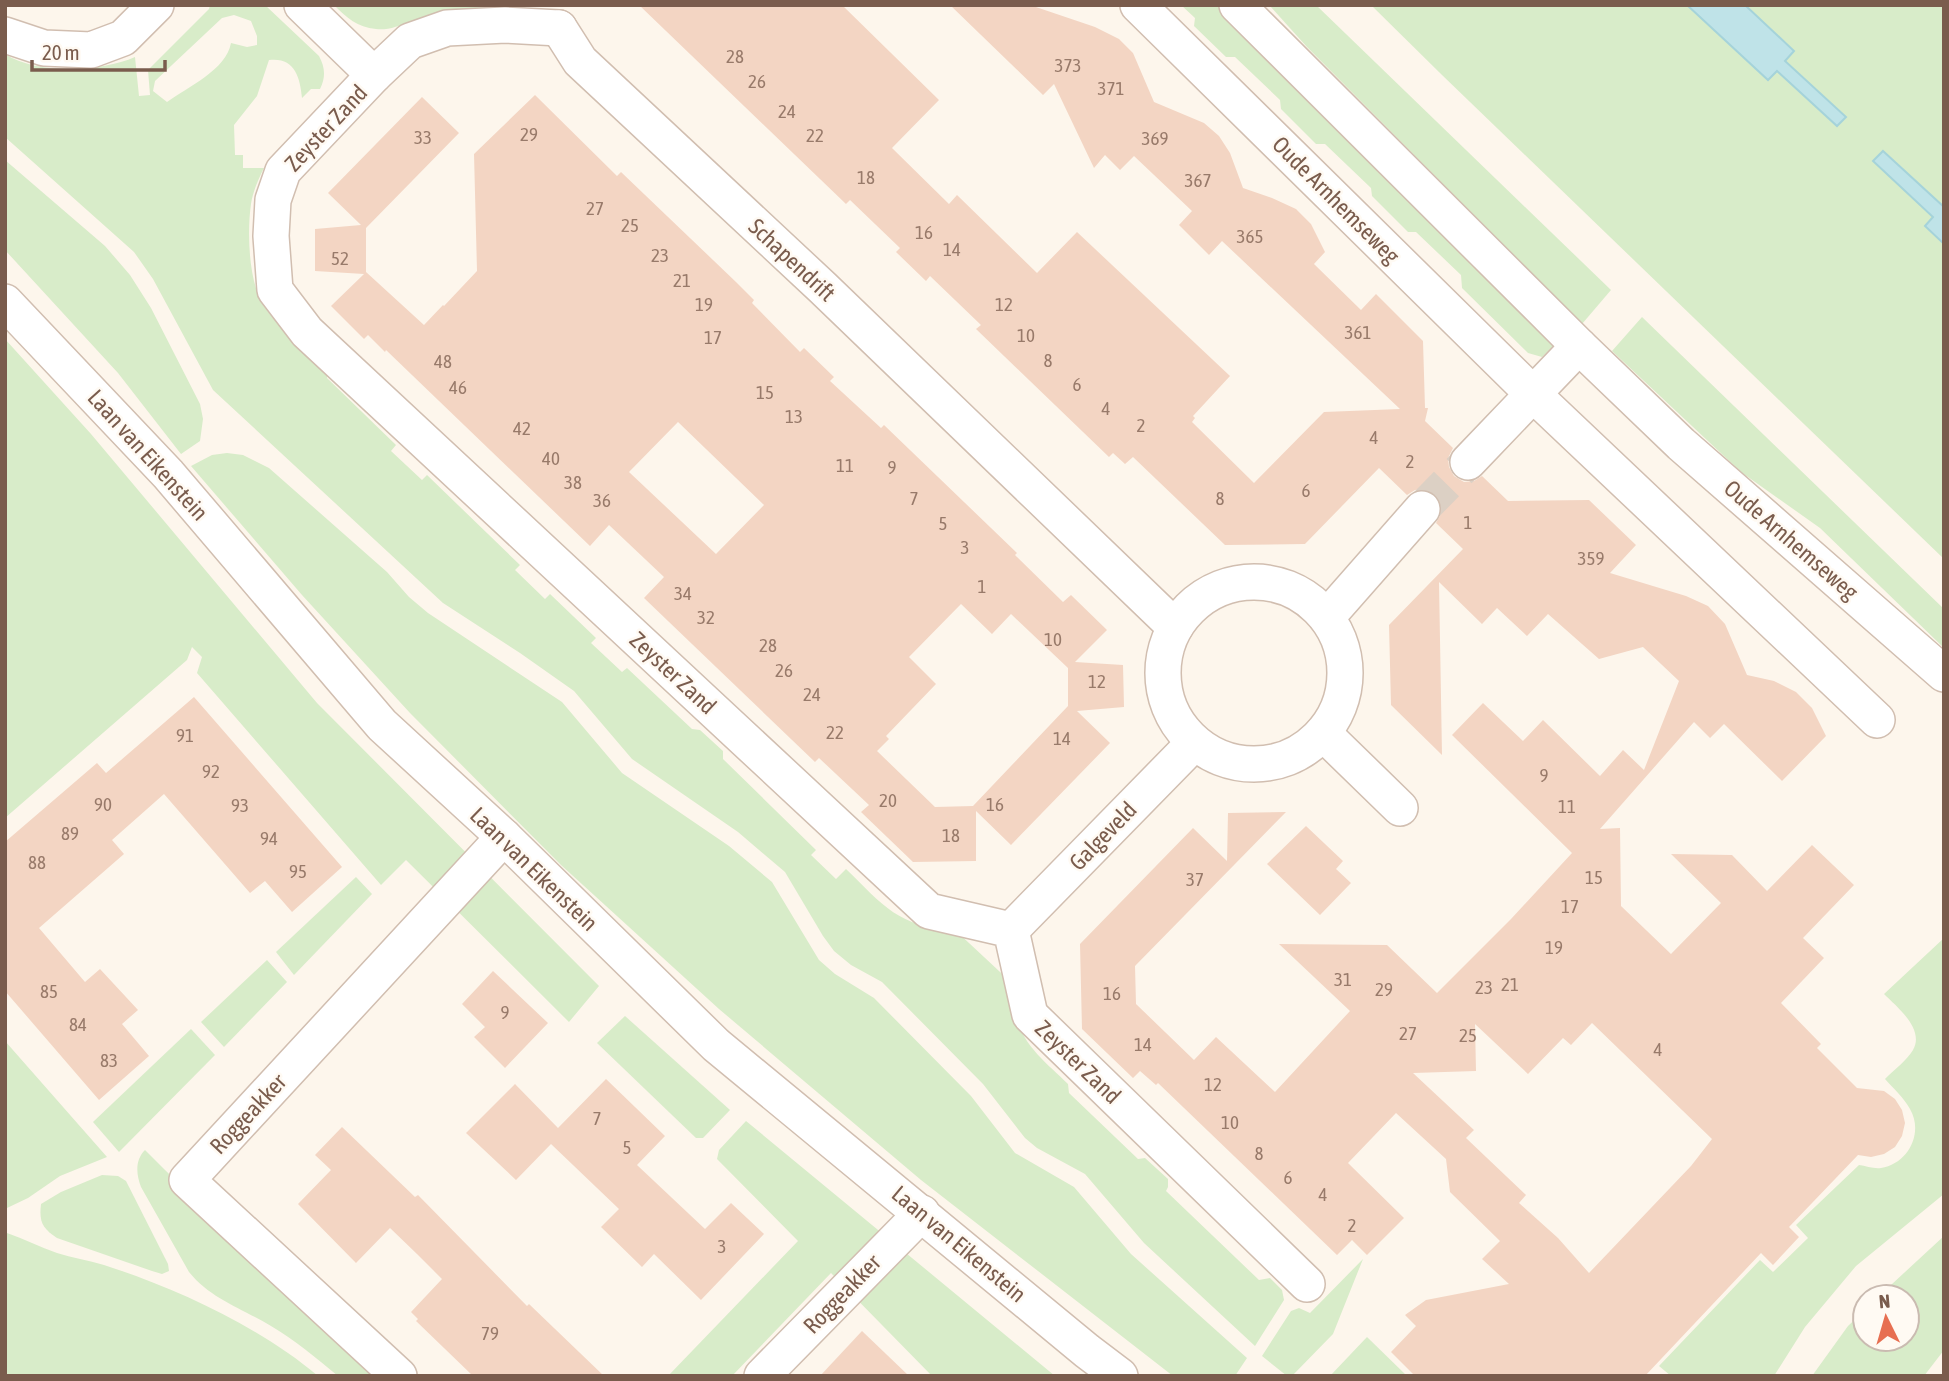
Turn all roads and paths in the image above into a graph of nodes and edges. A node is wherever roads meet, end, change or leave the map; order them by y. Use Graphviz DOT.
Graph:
graph roads {
  1 [pos="156,5"];
  2 [pos="302,5"];
  3 [pos="1138,5"];
  4 [pos="1237,5"];
  5 [pos="560,16"];
  6 [pos="5,35"];
  7 [pos="374,75"];
  8 [pos="5,303"];
  9 [pos="1579,346"];
  10 [pos="1534,395"];
  11 [pos="1468,462"];
  12 [pos="1422,509"];
  13 [pos="1327,617"];
  14 [pos="1175,626"];
  15 [pos="1944,674"];
  16 [pos="1877,720"];
  17 [pos="1323,733"];
  18 [pos="1194,743"];
  19 [pos="1400,808"];
  20 [pos="504,837"];
  21 [pos="1011,930"];
  22 [pos="922,1213"];
  23 [pos="1307,1284"];
  24 [pos="399,1376"];
  25 [pos="762,1376"];
  26 [pos="1120,1376"];
  1 -- 6 [label="street"];
  2 -- 7 [label="street, Zeyster Zand"];
  3 -- 10 [label="street, Oude Arnhemseweg"];
  4 -- 9 [label="street, Oude Arnhemseweg"];
  5 -- 7 [label="street, Schapendrift"];
  5 -- 14 [label="street, Schapendrift"];
  7 -- 21 [label="street, Zeyster Zand"];
  8 -- 20 [label="street, Laan van Eikenstein"];
  9 -- 10 [label="street"];
  9 -- 15 [label="street, Oude Arnhemseweg"];
  10 -- 11 [label="street"];
  10 -- 16 [label="street, Oude Arnhemseweg"];
  12 -- 13 [label="street"];
  13 -- 14 [label="street"];
  13 -- 17 [label="street"];
  14 -- 18 [label="street"];
  17 -- 18 [label="street"];
  17 -- 19 [label="street"];
  18 -- 21 [label="street, Galgeveld"];
  20 -- 22 [label="street, Laan van Eikenstein"];
  20 -- 24 [label="street, Roggeakker"];
  21 -- 23 [label="street, Zeyster Zand"];
  22 -- 25 [label="street, Roggeakker"];
  22 -- 26 [label="street, Laan van Eikenstein"];
}
